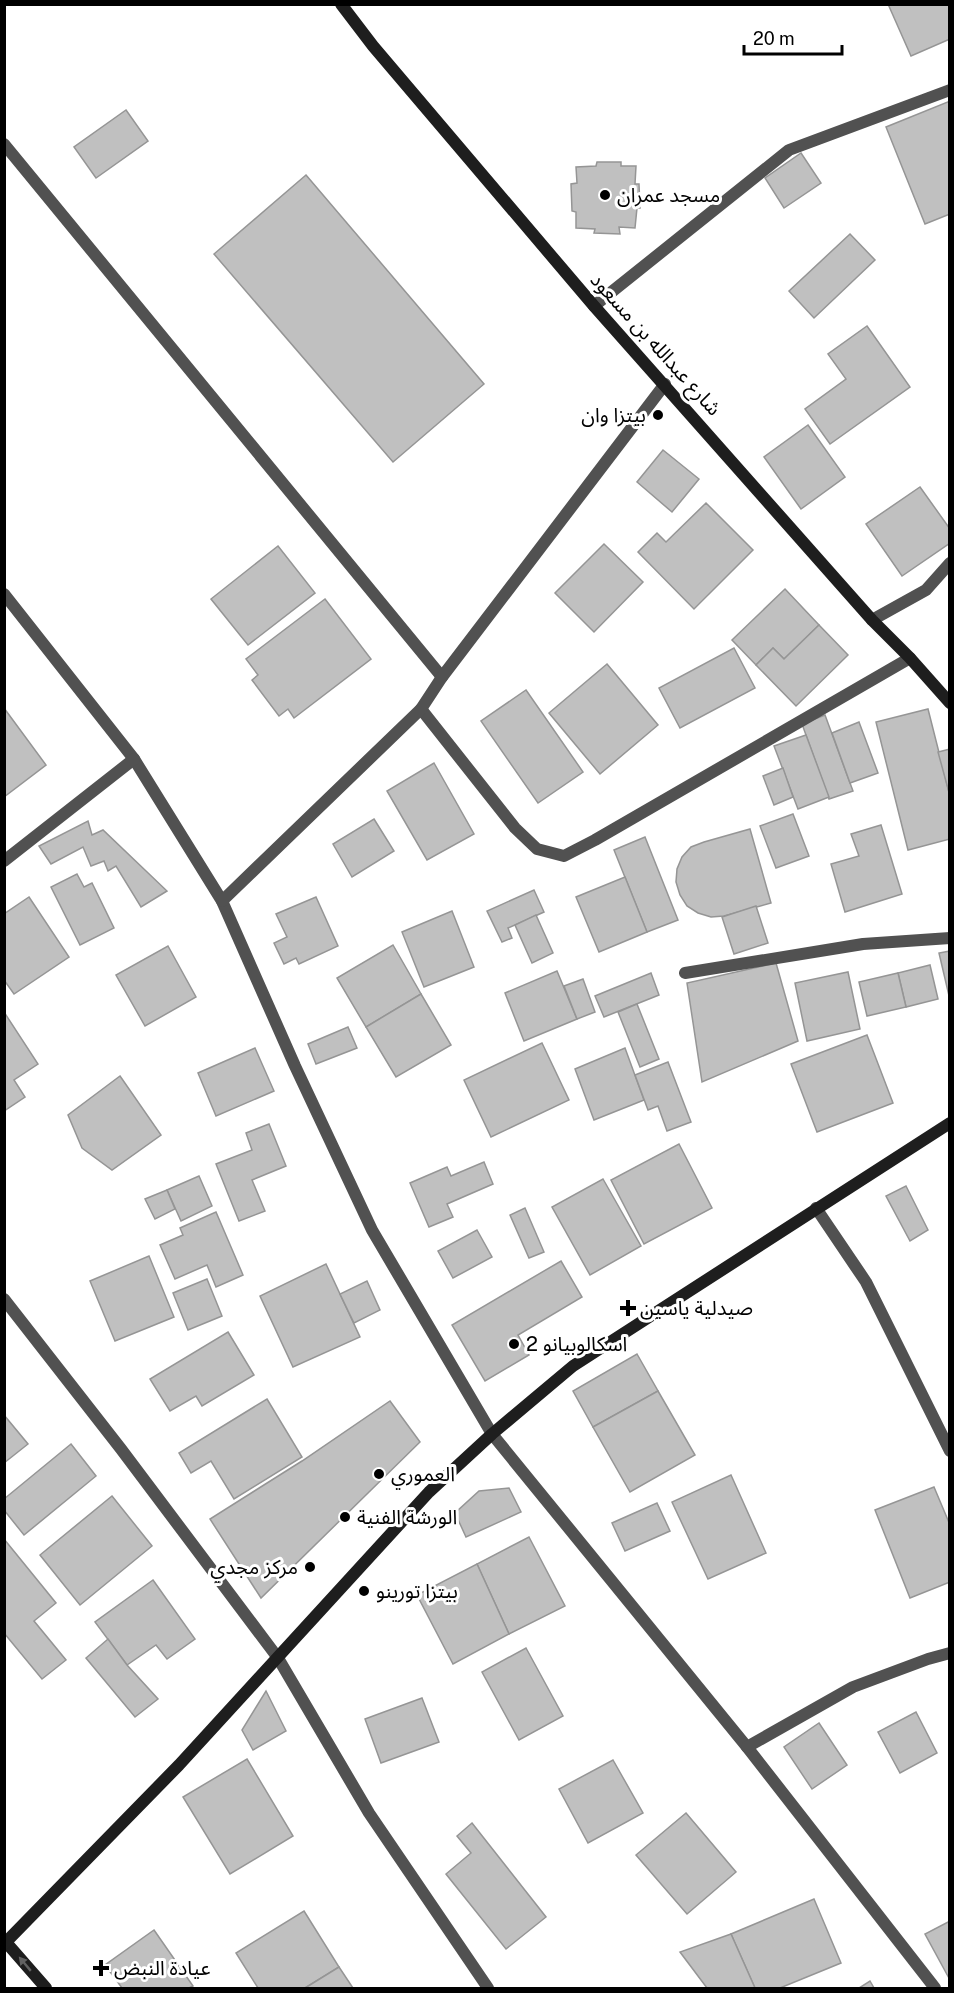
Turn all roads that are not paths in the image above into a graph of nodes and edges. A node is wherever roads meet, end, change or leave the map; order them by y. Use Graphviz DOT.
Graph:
graph roads {
  1 [pos="341,4"];
  2 [pos="950,90"];
  3 [pos="4,144"];
  4 [pos="594,306"];
  5 [pos="665,384"];
  6 [pos="950,563"];
  7 [pos="4,594"];
  8 [pos="872,620"];
  9 [pos="910,658"];
  10 [pos="442,677"];
  11 [pos="950,703"];
  12 [pos="421,709"];
  13 [pos="134,759"];
  14 [pos="4,861"];
  15 [pos="222,901"];
  16 [pos="950,938"];
  17 [pos="685,973"];
  18 [pos="950,1123"];
  19 [pos="816,1208"];
  20 [pos="4,1299"];
  21 [pos="492,1434"];
  22 [pos="950,1451"];
  23 [pos="950,1653"];
  24 [pos="278,1658"];
  25 [pos="747,1748"];
  26 [pos="5,1942"];
  27 [pos="485,1988"];
  28 [pos="46,1989"];
  29 [pos="935,1989"];
  1 -- 4 [label="street, شارع عبدالله بن مسعود"];
  2 -- 4 [label="street"];
  3 -- 10 [label="street"];
  4 -- 5 [label="street, شارع عبدالله بن مسعود"];
  5 -- 8 [label="street, شارع عبدالله بن مسعود"];
  5 -- 10 [label="street"];
  6 -- 8 [label="street"];
  7 -- 13 [label="street"];
  8 -- 9 [label="street, شارع عبدالله بن مسعود"];
  9 -- 11 [label="street, شارع عبدالله بن مسعود"];
  9 -- 12 [label="street"];
  10 -- 12 [label="street"];
  12 -- 15 [label="street"];
  13 -- 14 [label="street"];
  13 -- 15 [label="street"];
  15 -- 21 [label="street"];
  16 -- 17 [label="street"];
  18 -- 19 [label="street"];
  19 -- 21 [label="street"];
  19 -- 22 [label="street"];
  20 -- 24 [label="street"];
  21 -- 24 [label="street"];
  21 -- 25 [label="street"];
  23 -- 25 [label="street"];
  24 -- 26 [label="street"];
  24 -- 27 [label="street"];
  25 -- 29 [label="street"];
  28 -- 26 [label="street, one-way"];
}
